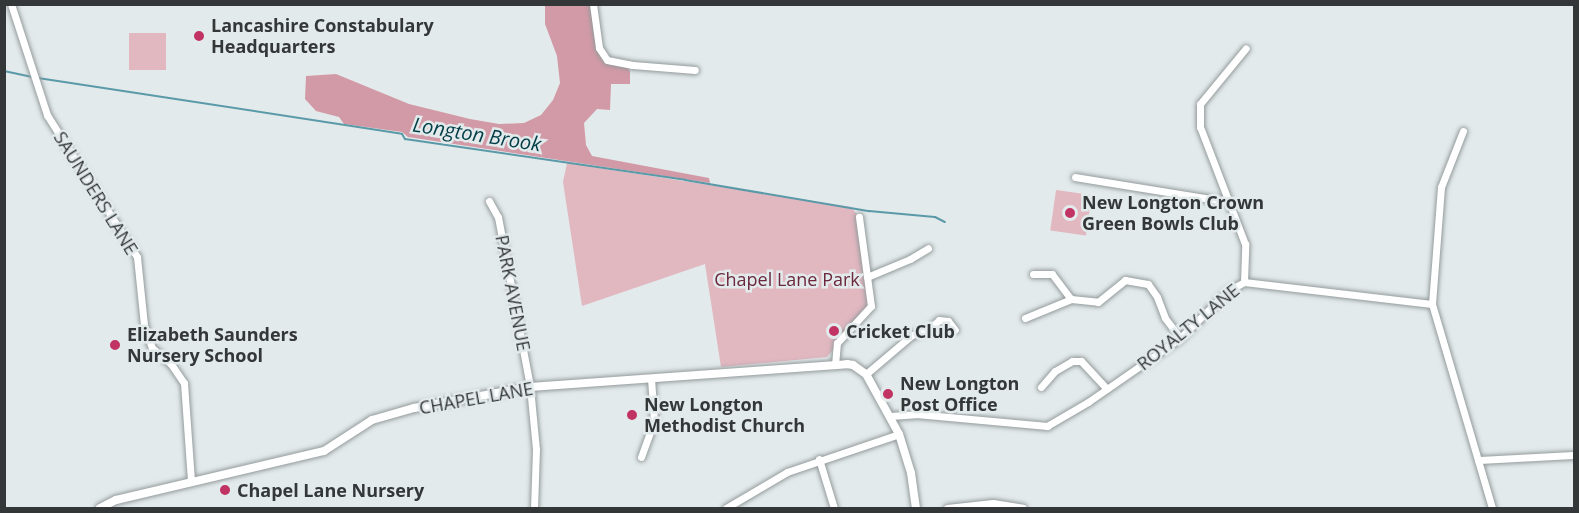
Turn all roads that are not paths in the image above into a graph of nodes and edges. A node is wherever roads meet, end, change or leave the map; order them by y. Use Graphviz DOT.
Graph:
graph roads {
  1 [pos="11,4"];
  2 [pos="592,4"];
  3 [pos="1246,48"];
  4 [pos="695,70"];
  5 [pos="1463,130"];
  6 [pos="1075,177"];
  7 [pos="489,201"];
  8 [pos="1229,202"];
  9 [pos="859,217"];
  10 [pos="928,248"];
  11 [pos="1033,274"];
  12 [pos="867,277"];
  13 [pos="1244,282"];
  14 [pos="1071,299"];
  15 [pos="1432,304"];
  16 [pos="1025,318"];
  17 [pos="955,330"];
  18 [pos="1180,338"];
  19 [pos="835,365"];
  20 [pos="866,374"];
  21 [pos="651,378"];
  22 [pos="530,387"];
  23 [pos="1041,387"];
  24 [pos="1107,389"];
  25 [pos="890,416"];
  26 [pos="899,434"];
  27 [pos="1575,455"];
  28 [pos="641,457"];
  29 [pos="819,459"];
  30 [pos="1478,460"];
  31 [pos="191,482"];
  32 [pos="100,508"];
  33 [pos="534,508"];
  34 [pos="726,508"];
  35 [pos="834,508"];
  36 [pos="916,508"];
  37 [pos="947,508"];
  38 [pos="1023,508"];
  39 [pos="1492,508"];
  1 -- 31 [label="street, SAUNDERS LANE"];
  2 -- 4 [label="street"];
  3 -- 8 [label="street"];
  5 -- 15 [label="street"];
  6 -- 8 [label="street"];
  7 -- 22 [label="street, PARK AVENUE"];
  8 -- 13 [label="street"];
  9 -- 12 [label="street"];
  10 -- 12 [label="street"];
  11 -- 14 [label="street"];
  12 -- 19 [label="street"];
  13 -- 15 [label="street, ROYALTY LANE"];
  13 -- 18 [label="street, ROYALTY LANE"];
  14 -- 16 [label="street"];
  14 -- 18 [label="street"];
  15 -- 30 [label="street"];
  17 -- 20 [label="street"];
  18 -- 24 [label="street, ROYALTY LANE"];
  19 -- 20 [label="street, CHAPEL LANE"];
  19 -- 21 [label="street, CHAPEL LANE"];
  20 -- 25 [label="street"];
  21 -- 22 [label="street, CHAPEL LANE"];
  21 -- 28 [label="street"];
  22 -- 31 [label="street, CHAPEL LANE"];
  22 -- 33 [label="street, PARK AVENUE"];
  23 -- 24 [label="street"];
  24 -- 25 [label="street, ROYALTY LANE"];
  25 -- 26 [label="street"];
  26 -- 29 [label="street"];
  26 -- 36 [label="street"];
  27 -- 30 [label="street"];
  29 -- 34 [label="street"];
  29 -- 35 [label="street"];
  30 -- 39 [label="street"];
  31 -- 32 [label="street, CHAPEL LANE"];
  37 -- 38 [label="street"];
}
